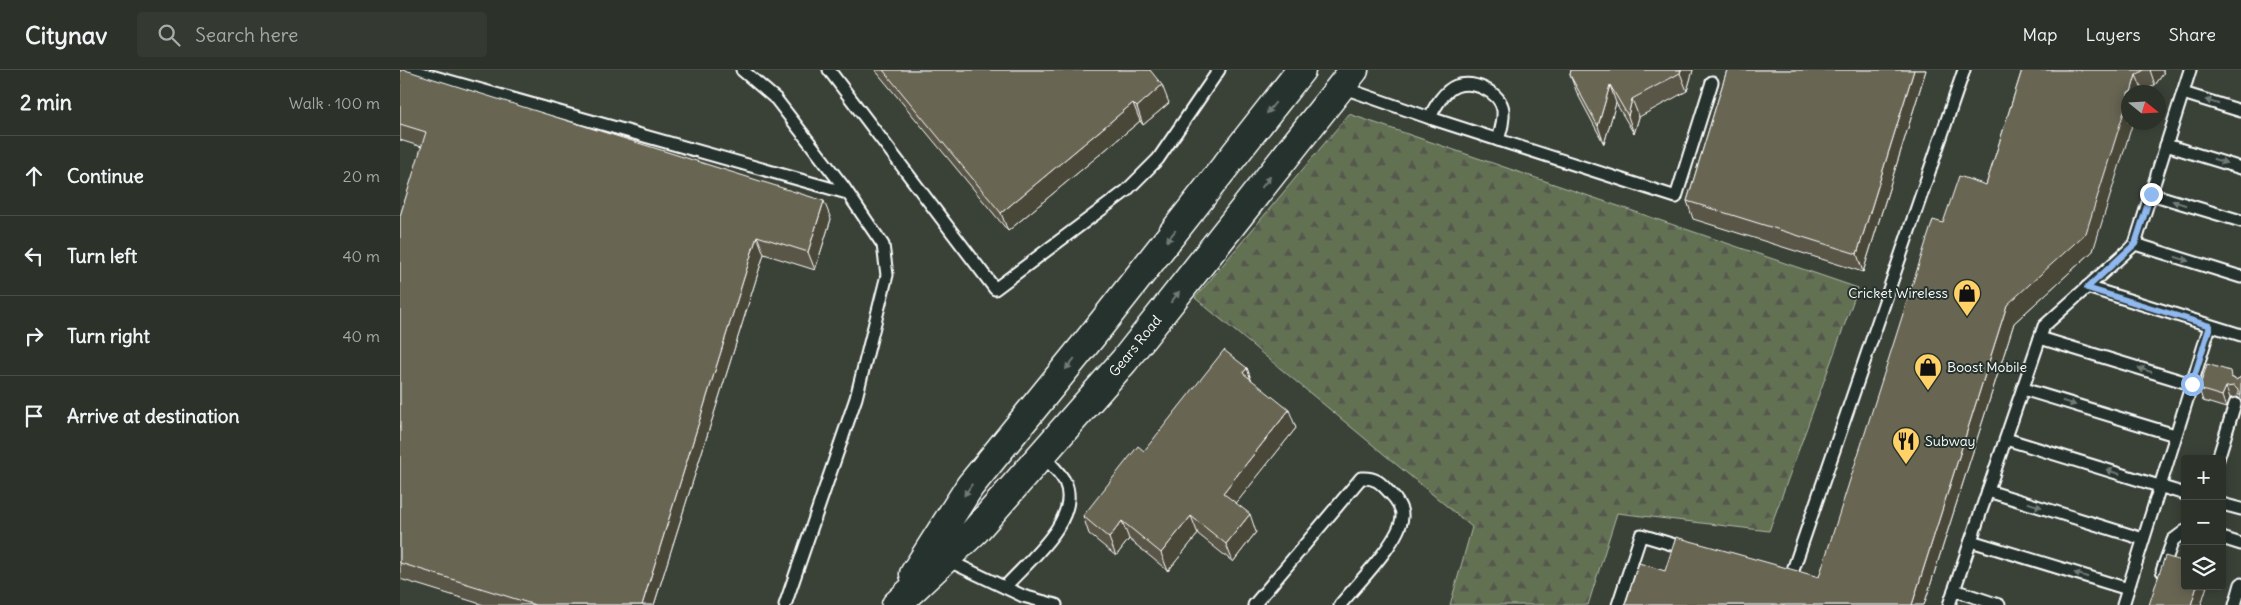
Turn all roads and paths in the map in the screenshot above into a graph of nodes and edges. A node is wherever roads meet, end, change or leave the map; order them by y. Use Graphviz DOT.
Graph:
graph roads {
  1 [pos="410,70"];
  2 [pos="742,70"];
  3 [pos="829,70"];
  4 [pos="1220,70"];
  5 [pos="1301,70"];
  6 [pos="1313,70"];
  7 [pos="1964,70"];
  8 [pos="2190,70"];
  9 [pos="1348,78"];
  10 [pos="1712,82"];
  11 [pos="2183,93"];
  12 [pos="2241,111"];
  13 [pos="1430,118"];
  14 [pos="1498,140"];
  15 [pos="2166,145"];
  16 [pos="2241,168"];
  17 [pos="847,193"];
  18 [pos="2151,194"];
  19 [pos="2241,221"];
  20 [pos="2135,244"];
  21 [pos="2241,277"];
  22 [pos="2087,288"];
  23 [pos="2210,326"];
  24 [pos="2241,335"];
  25 [pos="1092,336"];
  26 [pos="2040,338"];
  27 [pos="1124,361"];
  28 [pos="2192,384"];
  29 [pos="2023,389"];
  30 [pos="2235,404"];
  31 [pos="2175,435"];
  32 [pos="2006,439"];
  33 [pos="1042,454"];
  34 [pos="2219,455"];
  35 [pos="2159,487"];
  36 [pos="1988,491"];
  37 [pos="2181,493"];
  38 [pos="2226,505"];
  39 [pos="2241,509"];
  40 [pos="2181,534"];
  41 [pos="2143,539"];
  42 [pos="2226,539"];
  43 [pos="1971,541"];
  44 [pos="2241,544"];
  45 [pos="1696,552"];
  46 [pos="945,560"];
  47 [pos="1771,574"];
  48 [pos="2241,584"];
  49 [pos="2157,586"];
  50 [pos="1005,587"];
  51 [pos="2128,589"];
  52 [pos="1954,590"];
  53 [pos="785,605"];
  54 [pos="895,605"];
  55 [pos="1056,605"];
  56 [pos="1254,605"];
  57 [pos="1340,605"];
  58 [pos="1618,605"];
  59 [pos="1949,605"];
  60 [pos="1999,605"];
  61 [pos="2123,605"];
  62 [pos="2235,605"];
  1 -- 17 [label="lane"];
  2 -- 17 [label="lane"];
  3 -- 4 [label="lane"];
  5 -- 25 [label="street, Gears Road, one-way"];
  6 -- 9 [label="street"];
  7 -- 47 [label="lane"];
  8 -- 11 [label="lane"];
  9 -- 13 [label="lane"];
  27 -- 9 [label="street, Gears Road, one-way"];
  10 -- 14 [label="lane"];
  12 -- 11 [label="lane, one-way"];
  11 -- 15 [label="lane"];
  13 -- 14 [label="lane"];
  13 -- 14 [label="lane"];
  15 -- 16 [label="lane, one-way"];
  15 -- 18 [label="lane"];
  17 -- 53 [label="lane"];
  19 -- 18 [label="lane, one-way"];
  18 -- 20 [label="lane"];
  20 -- 21 [label="lane, one-way"];
  20 -- 22 [label="lane"];
  22 -- 23 [label="lane"];
  22 -- 26 [label="lane"];
  23 -- 24 [label="lane"];
  23 -- 28 [label="lane"];
  25 -- 27 [label="street"];
  25 -- 54 [label="street, Gears Road, one-way"];
  28 -- 26 [label="lane, one-way"];
  26 -- 29 [label="lane"];
  27 -- 33 [label="street, Gears Road"];
  28 -- 31 [label="lane"];
  29 -- 31 [label="lane, one-way"];
  29 -- 32 [label="lane"];
  30 -- 34 [label="lane"];
  31 -- 35 [label="lane"];
  35 -- 32 [label="lane, one-way"];
  32 -- 36 [label="lane"];
  33 -- 46 [label="street, Gears Road"];
  33 -- 50 [label="lane"];
  35 -- 37 [label="lane"];
  35 -- 41 [label="lane"];
  36 -- 41 [label="lane, one-way"];
  36 -- 43 [label="lane"];
  38 -- 39 [label="lane"];
  40 -- 49 [label="lane"];
  41 -- 51 [label="lane"];
  42 -- 44 [label="lane"];
  51 -- 43 [label="lane, one-way"];
  43 -- 52 [label="lane"];
  45 -- 58 [label="lane"];
  46 -- 50 [label="lane"];
  46 -- 54 [label="street, Gears Road"];
  48 -- 62 [label="lane"];
  50 -- 55 [label="lane"];
  51 -- 61 [label="lane"];
  52 -- 59 [label="lane"];
  52 -- 60 [label="lane"];
  56 -- 57 [label="lane"];
}
